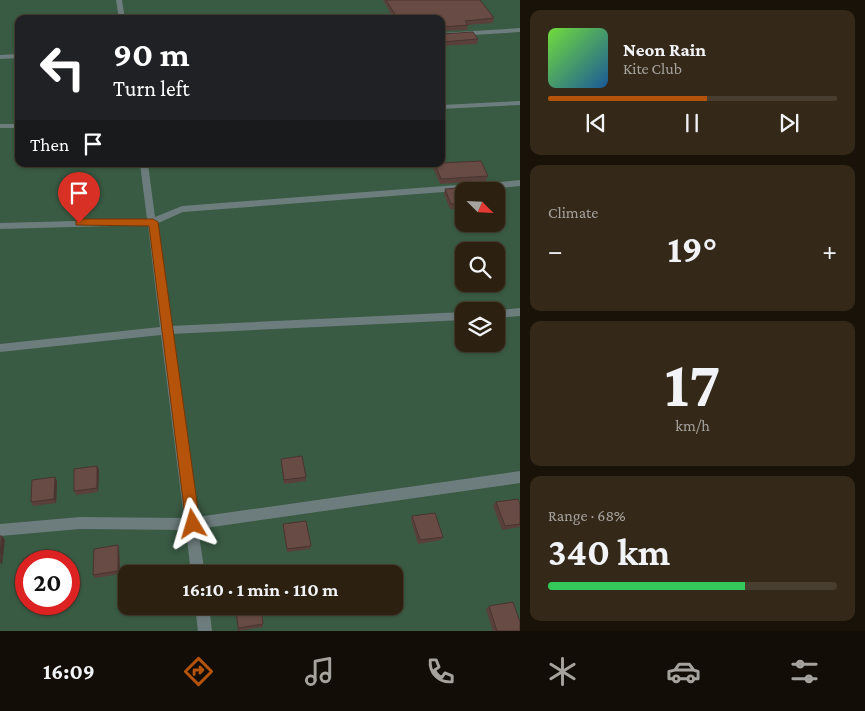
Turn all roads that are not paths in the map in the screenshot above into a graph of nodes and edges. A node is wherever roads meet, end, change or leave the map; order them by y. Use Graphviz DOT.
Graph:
graph roads {
  1 [pos="119,0"];
  2 [pos="121,15"];
  3 [pos="520,30"];
  4 [pos="445,35"];
  5 [pos="15,56"];
  6 [pos="0,57"];
  7 [pos="520,103"];
  8 [pos="445,107"];
  9 [pos="0,126"];
  10 [pos="15,126"];
  11 [pos="144,167"];
  12 [pos="520,183"];
  13 [pos="153,222"];
  14 [pos="0,226"];
  15 [pos="520,312"];
  16 [pos="505,313"];
  17 [pos="455,316"];
  18 [pos="167,330"];
  19 [pos="0,348"];
  20 [pos="520,477"];
  21 [pos="193,524"];
  22 [pos="0,530"];
  23 [pos="197,565"];
  24 [pos="203,615"];
  25 [pos="205,631"];
  1 -- 2 [label="lane"];
  3 -- 4 [label="lane"];
  5 -- 6 [label="lane"];
  7 -- 8 [label="lane"];
  9 -- 10 [label="lane"];
  11 -- 13 [label="lane"];
  12 -- 13 [label="lane"];
  13 -- 14 [label="lane"];
  13 -- 18 [label="lane"];
  15 -- 16 [label="lane"];
  17 -- 18 [label="lane"];
  18 -- 19 [label="lane"];
  18 -- 21 [label="lane"];
  20 -- 21 [label="lane"];
  21 -- 22 [label="lane"];
  21 -- 23 [label="lane"];
  24 -- 25 [label="lane"];
}
